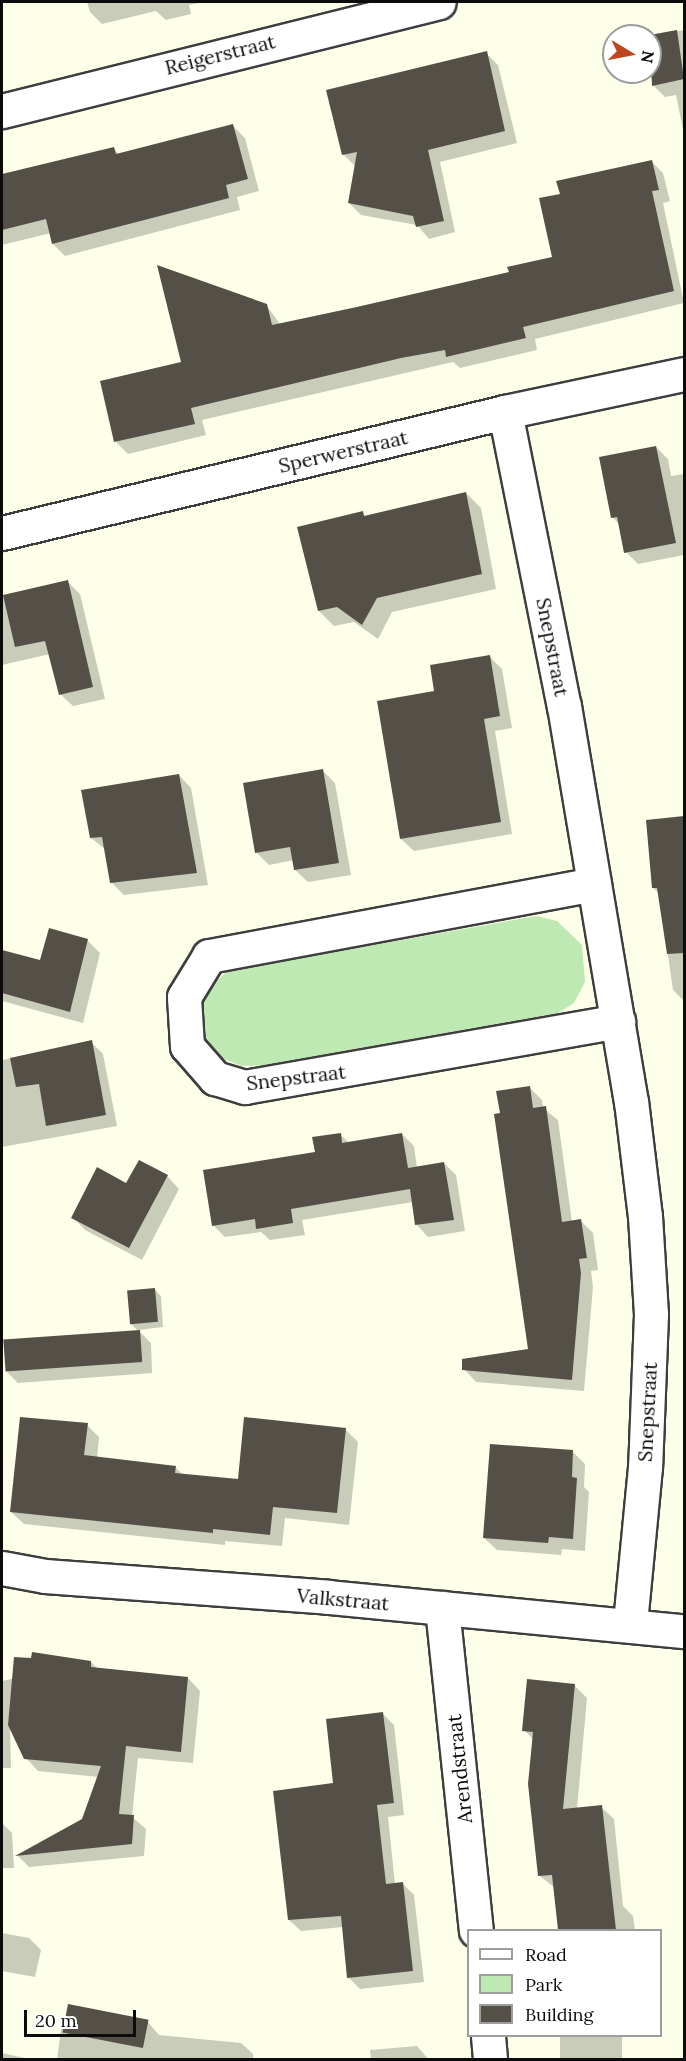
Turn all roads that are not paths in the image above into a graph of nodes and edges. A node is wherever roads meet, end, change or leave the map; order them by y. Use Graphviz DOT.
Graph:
graph roads {
  1 [pos="439,2"];
  2 [pos="2,111"];
  3 [pos="684,374"];
  4 [pos="505,412"];
  5 [pos="2,533"];
  6 [pos="594,884"];
  7 [pos="618,1021"];
  8 [pos="2,1568"];
  9 [pos="442,1608"];
  10 [pos="630,1624"];
  11 [pos="684,1631"];
  12 [pos="477,1929"];
  13 [pos="488,2037"];
  14 [pos="490,2060"];
  1 -- 2 [label="street, Reigerstraat"];
  3 -- 4 [label="street, Sperwerstraat"];
  4 -- 5 [label="street, Sperwerstraat"];
  4 -- 6 [label="street, Snepstraat"];
  6 -- 7 [label="street, Snepstraat"];
  6 -- 7 [label="street, Snepstraat"];
  7 -- 10 [label="street, Snepstraat"];
  8 -- 9 [label="street, Valkstraat"];
  9 -- 10 [label="street, Valkstraat"];
  9 -- 12 [label="street, Arendstraat"];
  10 -- 11 [label="street, Valkstraat"];
  13 -- 14 [label="street"];
}
